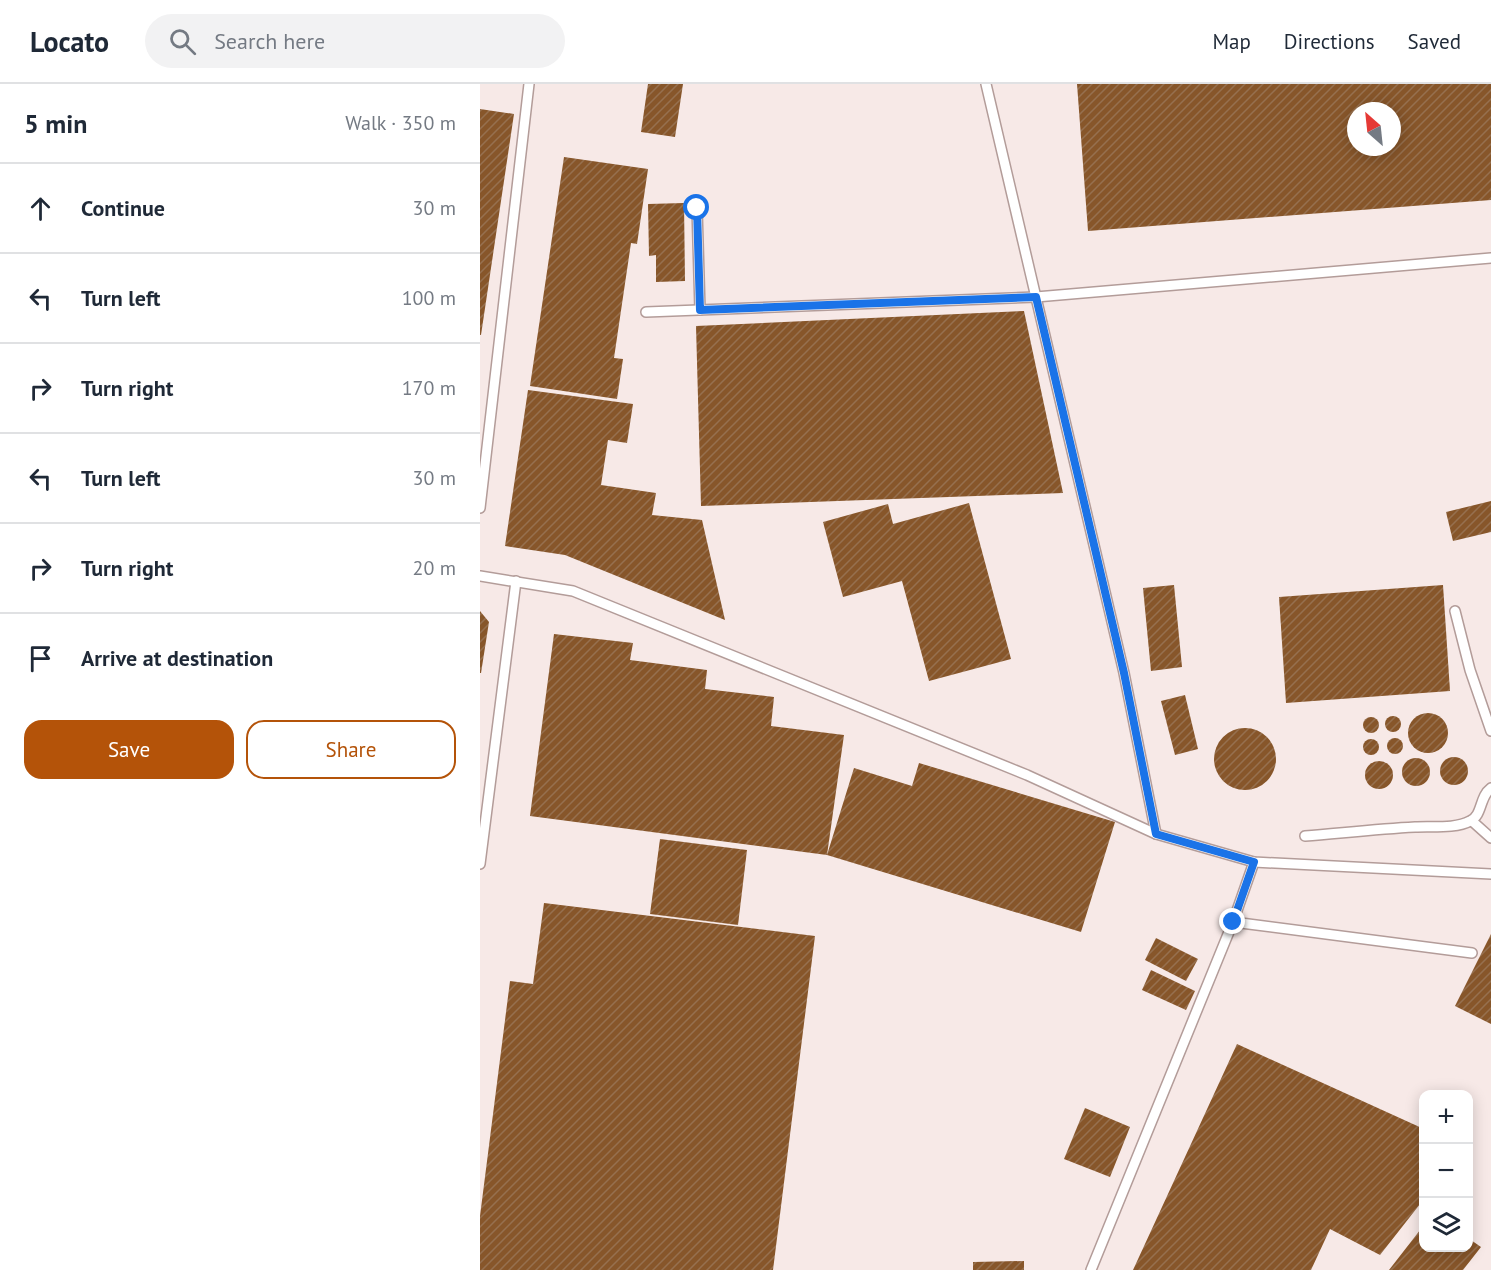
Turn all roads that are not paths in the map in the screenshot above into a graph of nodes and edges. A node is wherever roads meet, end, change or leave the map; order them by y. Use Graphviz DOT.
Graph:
graph roads {
  1 [pos="529,84"];
  2 [pos="986,84"];
  3 [pos="697,208"];
  4 [pos="1491,258"];
  5 [pos="1036,297"];
  6 [pos="700,310"];
  7 [pos="646,312"];
  8 [pos="480,508"];
  9 [pos="480,576"];
  10 [pos="516,581"];
  11 [pos="1455,611"];
  12 [pos="1491,731"];
  13 [pos="1491,788"];
  14 [pos="1472,821"];
  15 [pos="1156,834"];
  16 [pos="1305,836"];
  17 [pos="1491,838"];
  18 [pos="1254,862"];
  19 [pos="480,864"];
  20 [pos="1491,874"];
  21 [pos="1233,922"];
  22 [pos="1473,953"];
  23 [pos="1091,1270"];
  1 -- 8 [label="lane"];
  2 -- 5 [label="lane"];
  3 -- 6 [label="lane"];
  4 -- 5 [label="lane"];
  5 -- 6 [label="lane"];
  5 -- 15 [label="lane"];
  6 -- 7 [label="lane"];
  9 -- 10 [label="lane"];
  10 -- 15 [label="lane"];
  10 -- 19 [label="lane"];
  11 -- 12 [label="lane"];
  13 -- 14 [label="lane"];
  14 -- 16 [label="lane"];
  14 -- 17 [label="lane"];
  15 -- 18 [label="lane"];
  18 -- 20 [label="lane"];
  18 -- 21 [label="lane"];
  21 -- 22 [label="lane"];
  21 -- 23 [label="lane"];
}
